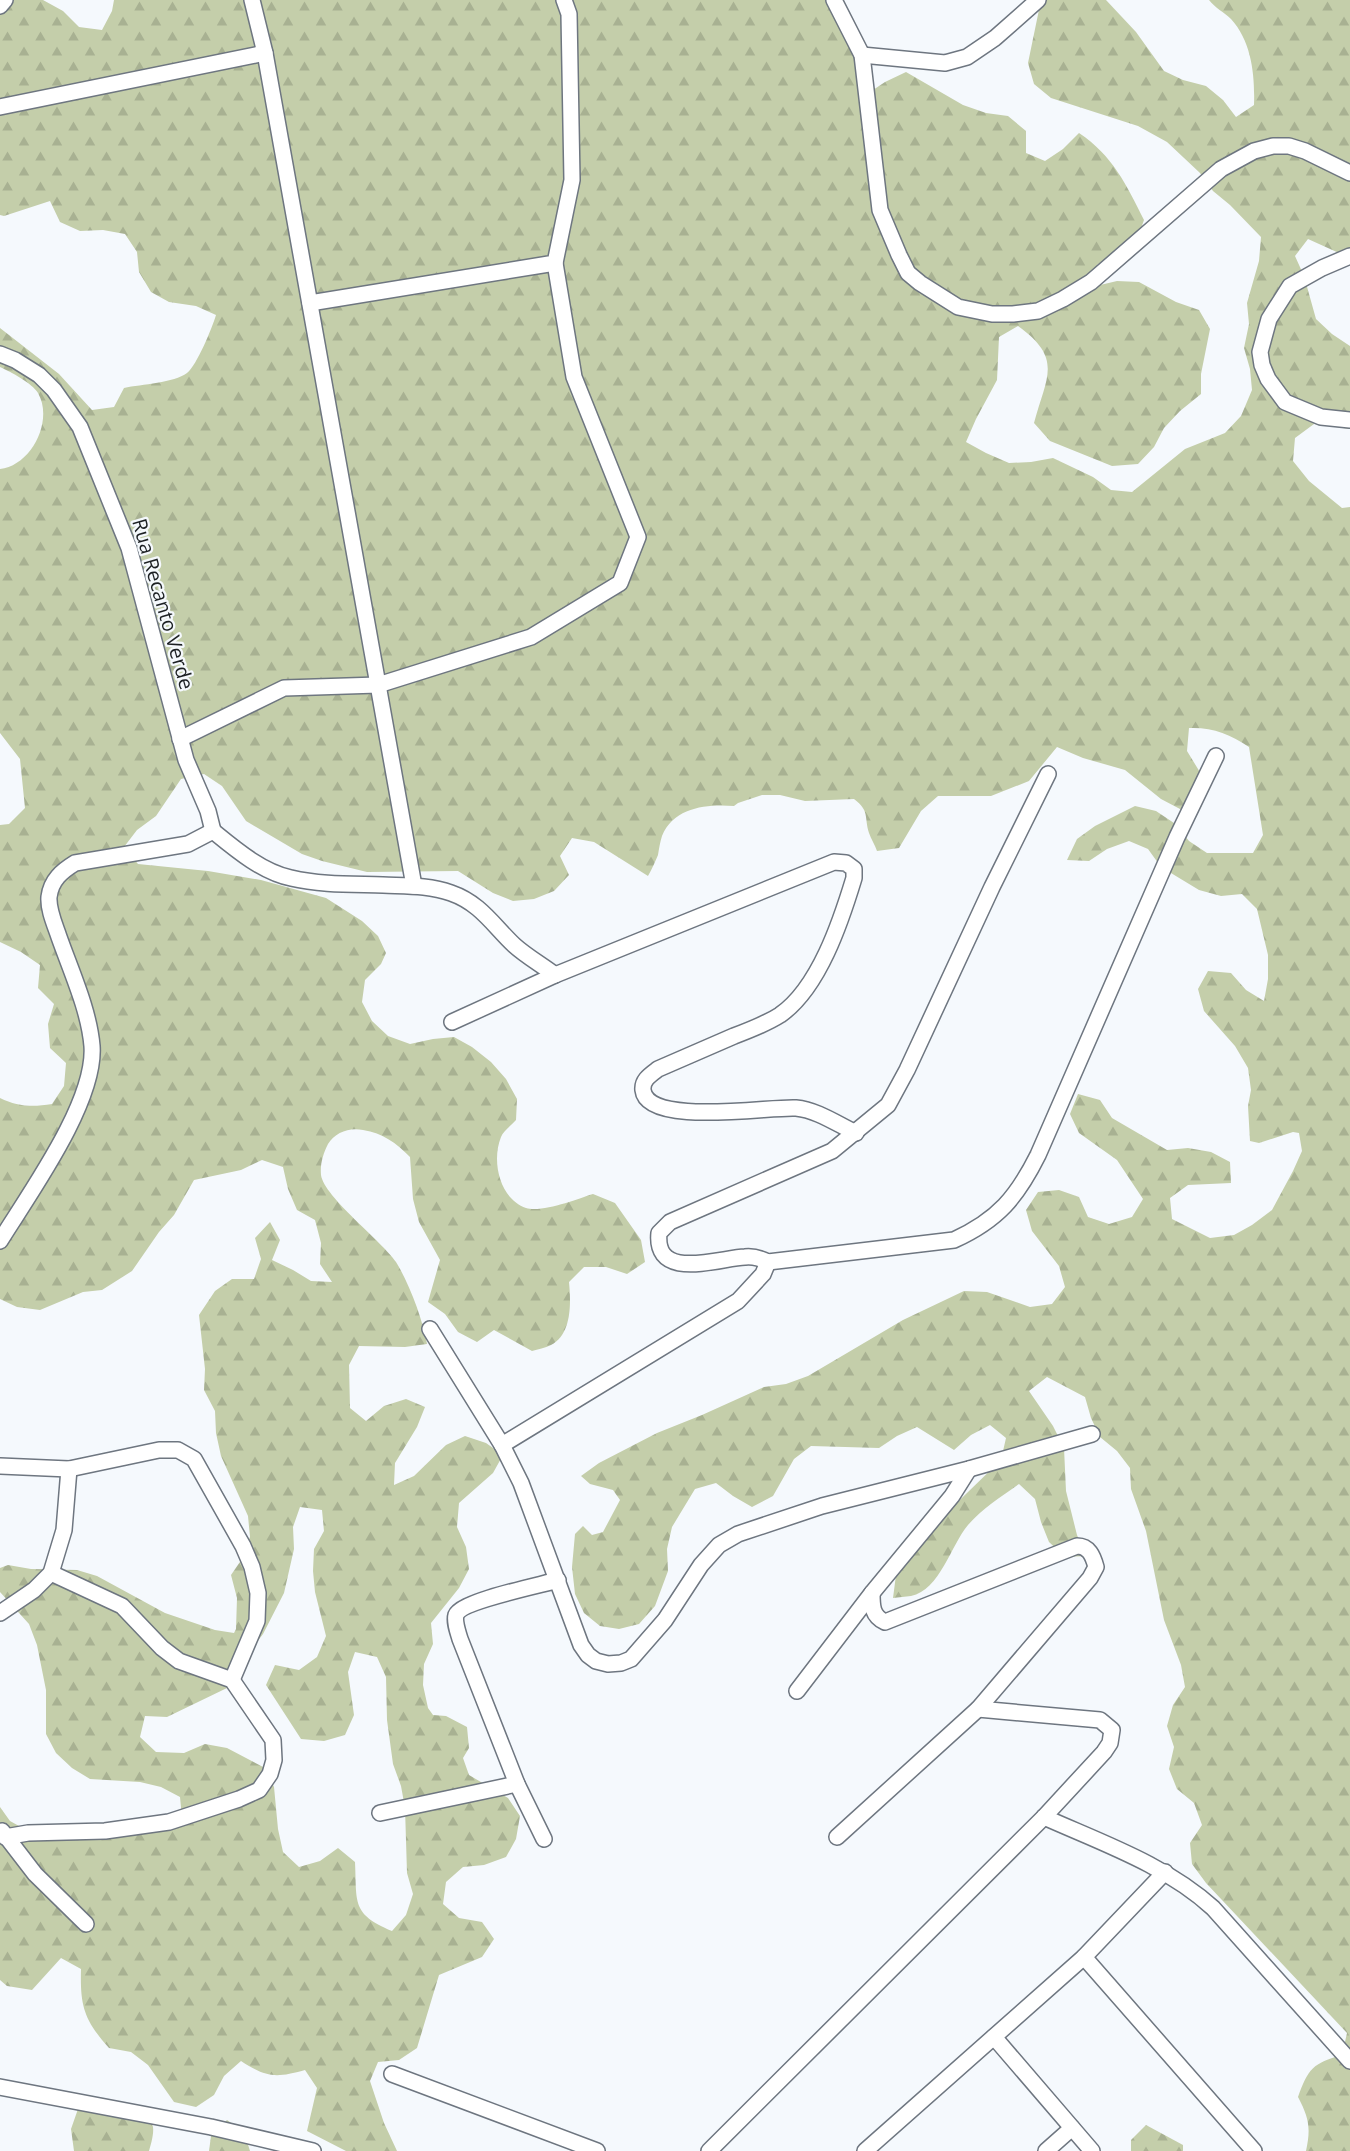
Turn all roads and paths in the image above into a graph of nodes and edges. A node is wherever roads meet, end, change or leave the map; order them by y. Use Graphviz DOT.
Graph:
graph roads {
  1 [pos="4,0"];
  2 [pos="252,0"];
  3 [pos="564,0"];
  4 [pos="834,0"];
  5 [pos="1038,0"];
  6 [pos="0,6"];
  7 [pos="266,53"];
  8 [pos="862,55"];
  9 [pos="0,107"];
  10 [pos="1350,173"];
  11 [pos="1350,256"];
  12 [pos="555,263"];
  13 [pos="310,303"];
  14 [pos="0,354"];
  15 [pos="1350,420"];
  16 [pos="378,686"];
  17 [pos="180,739"];
  18 [pos="1216,756"];
  19 [pos="1048,774"];
  20 [pos="213,831"];
  21 [pos="414,886"];
  22 [pos="555,975"];
  23 [pos="452,1022"];
  24 [pos="856,1133"];
  25 [pos="0,1241"];
  26 [pos="768,1262"];
  27 [pos="430,1329"];
  28 [pos="1092,1434"];
  29 [pos="502,1445"];
  30 [pos="0,1466"];
  31 [pos="69,1469"];
  32 [pos="969,1469"];
  33 [pos="51,1573"];
  34 [pos="558,1580"];
  35 [pos="872,1593"];
  36 [pos="0,1613"];
  37 [pos="232,1680"];
  38 [pos="796,1691"];
  39 [pos="978,1709"];
  40 [pos="517,1784"];
  41 [pos="380,1813"];
  42 [pos="1044,1817"];
  43 [pos="3,1833"];
  44 [pos="837,1837"];
  45 [pos="544,1839"];
  46 [pos="1165,1872"];
  47 [pos="86,1924"];
  48 [pos="1084,1957"];
  49 [pos="994,2037"];
  50 [pos="1350,2061"];
  51 [pos="392,2074"];
  52 [pos="0,2087"];
  53 [pos="1072,2128"];
  54 [pos="313,2151"];
  55 [pos="597,2151"];
  56 [pos="709,2151"];
  57 [pos="865,2151"];
  58 [pos="1046,2151"];
  59 [pos="1092,2151"];
  60 [pos="1254,2151"];
  1 -- 6 [label="street"];
  2 -- 7 [label="street"];
  3 -- 12 [label="street"];
  4 -- 8 [label="street"];
  5 -- 8 [label="street"];
  7 -- 9 [label="street"];
  7 -- 13 [label="street"];
  8 -- 10 [label="street"];
  11 -- 15 [label="street"];
  12 -- 13 [label="street"];
  12 -- 16 [label="street"];
  13 -- 16 [label="street"];
  14 -- 17 [label="street, Rua Recanto Verde"];
  16 -- 17 [label="street"];
  16 -- 21 [label="street"];
  17 -- 20 [label="street, Rua Recanto Verde"];
  18 -- 26 [label="street"];
  19 -- 24 [label="street"];
  20 -- 21 [label="street"];
  20 -- 25 [label="street"];
  21 -- 22 [label="street"];
  22 -- 23 [label="street"];
  22 -- 24 [label="street"];
  24 -- 26 [label="street"];
  26 -- 29 [label="street"];
  27 -- 29 [label="street"];
  28 -- 32 [label="street"];
  29 -- 34 [label="street"];
  30 -- 31 [label="street"];
  31 -- 33 [label="street"];
  31 -- 37 [label="street"];
  32 -- 34 [label="street"];
  32 -- 35 [label="street"];
  33 -- 36 [label="street"];
  33 -- 37 [label="street"];
  34 -- 40 [label="street"];
  35 -- 38 [label="street"];
  35 -- 39 [label="street"];
  37 -- 43 [label="street"];
  39 -- 42 [label="street"];
  39 -- 44 [label="street"];
  40 -- 41 [label="street"];
  40 -- 45 [label="street"];
  42 -- 46 [label="street"];
  42 -- 56 [label="street"];
  43 -- 47 [label="street"];
  46 -- 48 [label="street"];
  46 -- 50 [label="street"];
  48 -- 49 [label="street"];
  48 -- 60 [label="street"];
  49 -- 53 [label="street"];
  49 -- 57 [label="street"];
  51 -- 55 [label="street"];
  52 -- 54 [label="street"];
  53 -- 58 [label="street"];
  53 -- 59 [label="street"];
}
